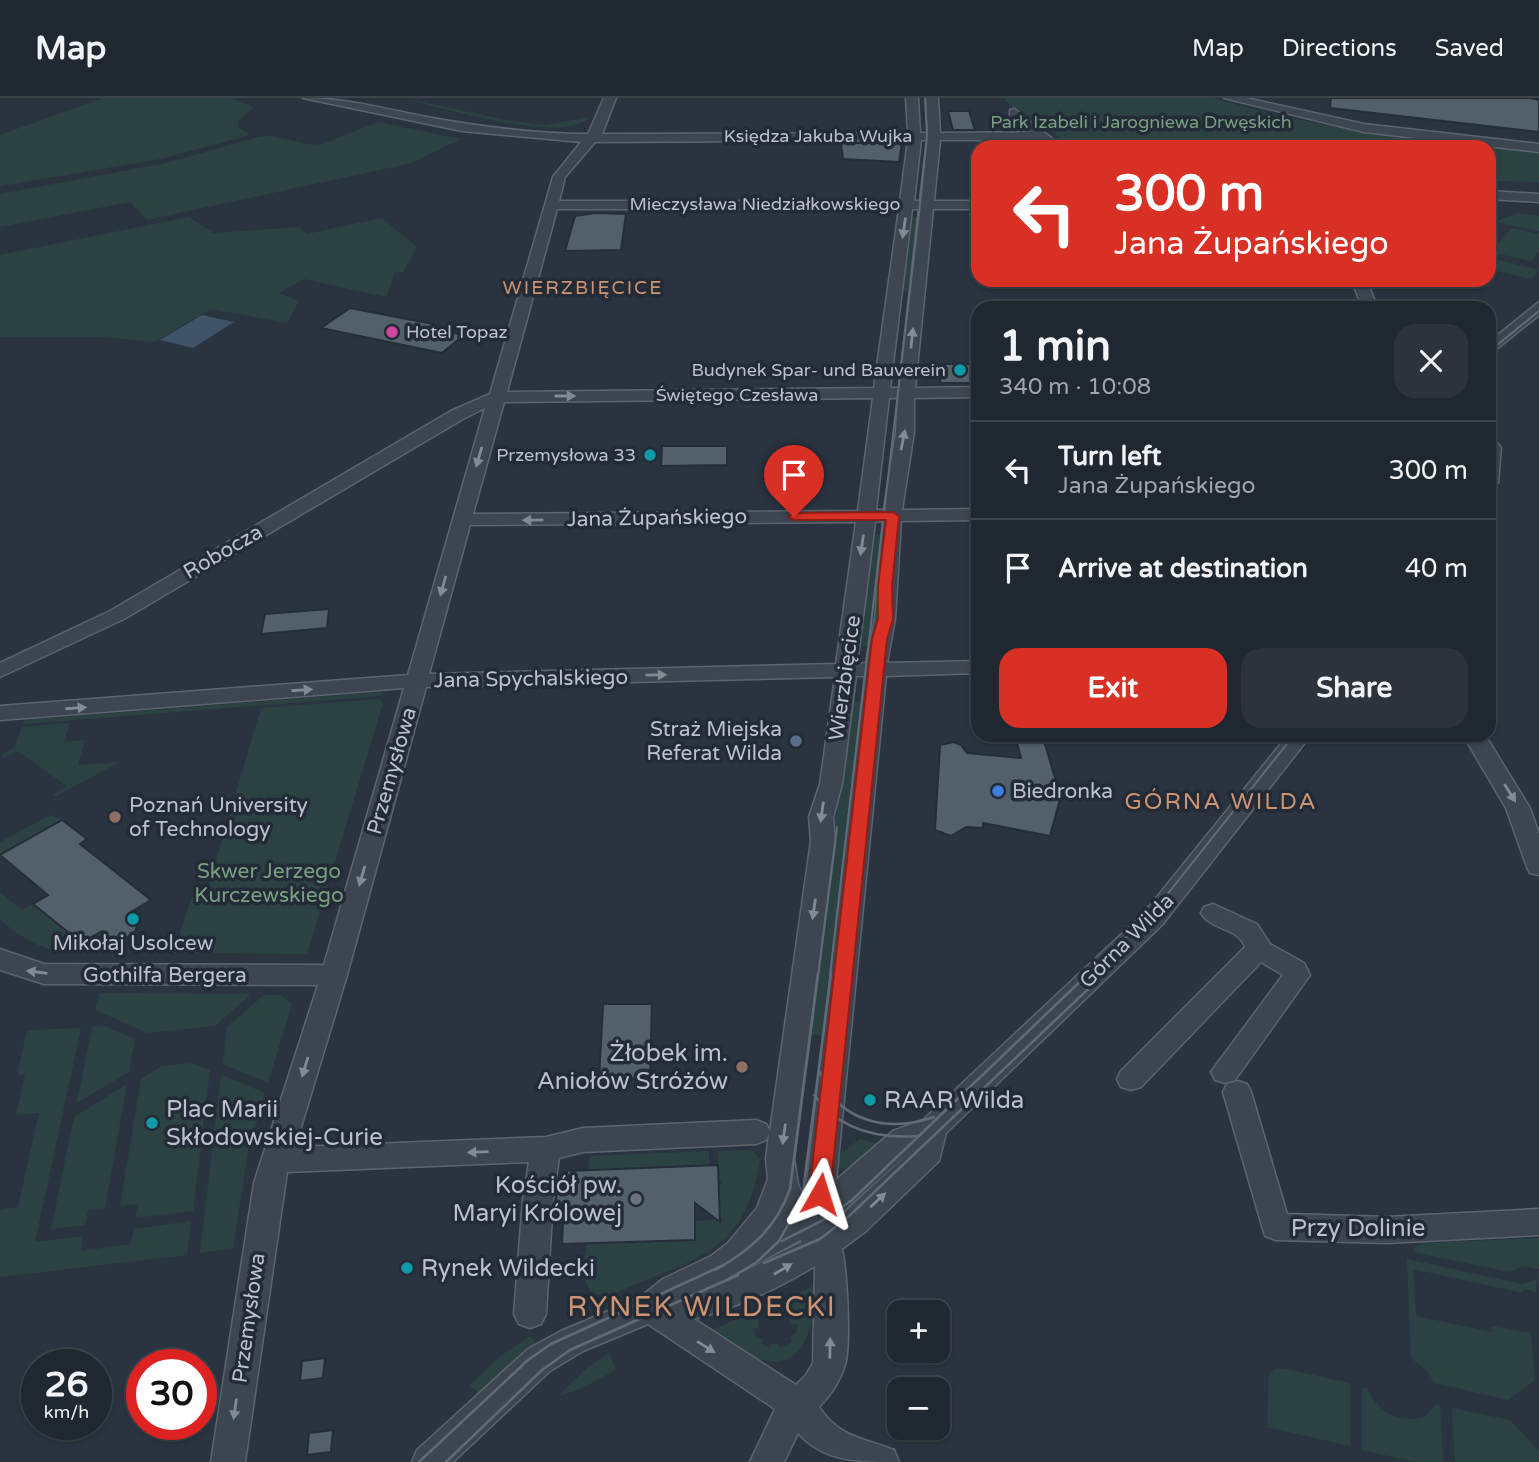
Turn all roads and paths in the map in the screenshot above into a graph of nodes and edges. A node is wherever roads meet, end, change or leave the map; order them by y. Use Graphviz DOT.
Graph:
graph roads {
  1 [pos="309,98"];
  2 [pos="365,98"];
  3 [pos="610,98"];
  4 [pos="912,98"];
  5 [pos="932,98"];
  6 [pos="1232,98"];
  7 [pos="1264,98"];
  8 [pos="1014,113"];
  9 [pos="915,136"];
  10 [pos="934,136"];
  11 [pos="1043,136"];
  12 [pos="592,137"];
  13 [pos="1539,138"];
  14 [pos="1048,140"];
  15 [pos="1469,140"];
  16 [pos="1496,143"];
  17 [pos="1539,148"];
  18 [pos="1496,195"];
  19 [pos="1539,198"];
  20 [pos="907,203"];
  21 [pos="927,204"];
  22 [pos="551,205"];
  23 [pos="971,205"];
  24 [pos="1539,307"];
  25 [pos="1496,344"];
  26 [pos="971,392"];
  27 [pos="882,394"];
  28 [pos="906,394"];
  29 [pos="497,397"];
  30 [pos="490,422"];
  31 [pos="441,425"];
  32 [pos="971,515"];
  33 [pos="866,516"];
  34 [pos="893,516"];
  35 [pos="462,520"];
  36 [pos="971,667"];
  37 [pos="876,670"];
  38 [pos="0,671"];
  39 [pos="846,671"];
  40 [pos="416,681"];
  41 [pos="0,713"];
  42 [pos="1294,742"];
  43 [pos="1478,742"];
  44 [pos="1539,867"];
  45 [pos="1213,913"];
  46 [pos="1258,949"];
  47 [pos="0,958"];
  48 [pos="334,975"];
  49 [pos="1131,1079"];
  50 [pos="933,1128"];
  51 [pos="756,1132"];
  52 [pos="546,1149"];
  53 [pos="276,1160"];
  54 [pos="822,1175"];
  55 [pos="781,1182"];
  56 [pos="855,1185"];
  57 [pos="1539,1222"];
  58 [pos="816,1227"];
  59 [pos="716,1271"];
  60 [pos="650,1308"];
  61 [pos="530,1314"];
  62 [pos="798,1405"];
  63 [pos="228,1462"];
  64 [pos="429,1462"];
  65 [pos="767,1462"];
  66 [pos="882,1462"];
  1 -- 12 [label="street, Księdza Jakuba Wujka"];
  2 -- 12 [label="street, Księdza Jakuba Wujka"];
  3 -- 12 [label="street, Przemysłowa"];
  4 -- 9 [label="street, Wierzbięcice"];
  5 -- 10 [label="street, Wierzbięcice"];
  6 -- 15 [label="street"];
  7 -- 13 [label="street"];
  8 -- 11 [label="street"];
  9 -- 10 [label="street, Księdza Jakuba Wujka"];
  9 -- 12 [label="street, Księdza Jakuba Wujka"];
  9 -- 20 [label="street, Wierzbięcice"];
  10 -- 11 [label="street, Księdza Jakuba Wujka"];
  10 -- 21 [label="street, Wierzbięcice"];
  11 -- 14 [label="street"];
  12 -- 22 [label="street, Przemysłowa"];
  16 -- 17 [label="street"];
  18 -- 19 [label="street"];
  20 -- 21 [label="street, Mieczysława Niedziałkowskiego"];
  20 -- 22 [label="street, Mieczysława Niedziałkowskiego"];
  20 -- 27 [label="street, Wierzbięcice, one-way"];
  21 -- 23 [label="street, Mieczysława Niedziałkowskiego"];
  28 -- 21 [label="street, Wierzbięcice, one-way"];
  22 -- 29 [label="street, Przemysłowa"];
  24 -- 25 [label="street"];
  26 -- 28 [label="street, Świętego Czesława"];
  27 -- 28 [label="street, Świętego Czesława"];
  29 -- 27 [label="street, Świętego Czesława, one-way"];
  27 -- 33 [label="street, Wierzbięcice"];
  34 -- 28 [label="street, Wierzbięcice, one-way"];
  29 -- 30 [label="street, Przemysłowa"];
  29 -- 31 [label="street, Robocza"];
  30 -- 31 [label="street, Robocza"];
  30 -- 35 [label="street, Przemysłowa, one-way"];
  31 -- 38 [label="street, Robocza"];
  32 -- 34 [label="street, Jana Żupańskiego"];
  33 -- 34 [label="street, Jana Żupańskiego"];
  33 -- 35 [label="street, Jana Żupańskiego, one-way"];
  33 -- 39 [label="street, Wierzbięcice, one-way"];
  34 -- 37 [label="street, Wierzbięcice"];
  35 -- 40 [label="street, Przemysłowa, one-way"];
  36 -- 37 [label="street, Jana Spychalskiego"];
  37 -- 39 [label="street, Jana Spychalskiego"];
  37 -- 54 [label="street, Wierzbięcice"];
  40 -- 39 [label="street, Jana Spychalskiego, one-way"];
  39 -- 55 [label="street, Wierzbięcice, one-way"];
  41 -- 40 [label="street, Jana Spychalskiego, one-way"];
  40 -- 48 [label="street, Przemysłowa, one-way"];
  42 -- 50 [label="street, Górna Wilda"];
  43 -- 44 [label="street, one-way"];
  45 -- 46 [label="street"];
  46 -- 49 [label="street"];
  46 -- 57 [label="street, Przy Dolinie"];
  48 -- 47 [label="street, Gothilfa Bergera, one-way"];
  48 -- 53 [label="street, Przemysłowa, one-way"];
  50 -- 56 [label="street, Górna Wilda"];
  58 -- 50 [label="street, Górna Wilda, one-way"];
  51 -- 52 [label="street"];
  52 -- 53 [label="street, one-way"];
  52 -- 61 [label="street"];
  53 -- 63 [label="street, Przemysłowa, one-way"];
  54 -- 56 [label="street"];
  54 -- 58 [label="street, Wierzbięcice"];
  55 -- 58 [label="street, Wierzbięcice"];
  55 -- 59 [label="street"];
  56 -- 58 [label="street, Górna Wilda"];
  58 -- 59 [label="street"];
  60 -- 58 [label="street, one-way"];
  62 -- 58 [label="street, Wierzbięcice, one-way"];
  59 -- 60 [label="street"];
  60 -- 62 [label="street, one-way"];
  60 -- 64 [label="street"];
  62 -- 65 [label="street, Wierzbięcice"];
  62 -- 66 [label="street"];
}
